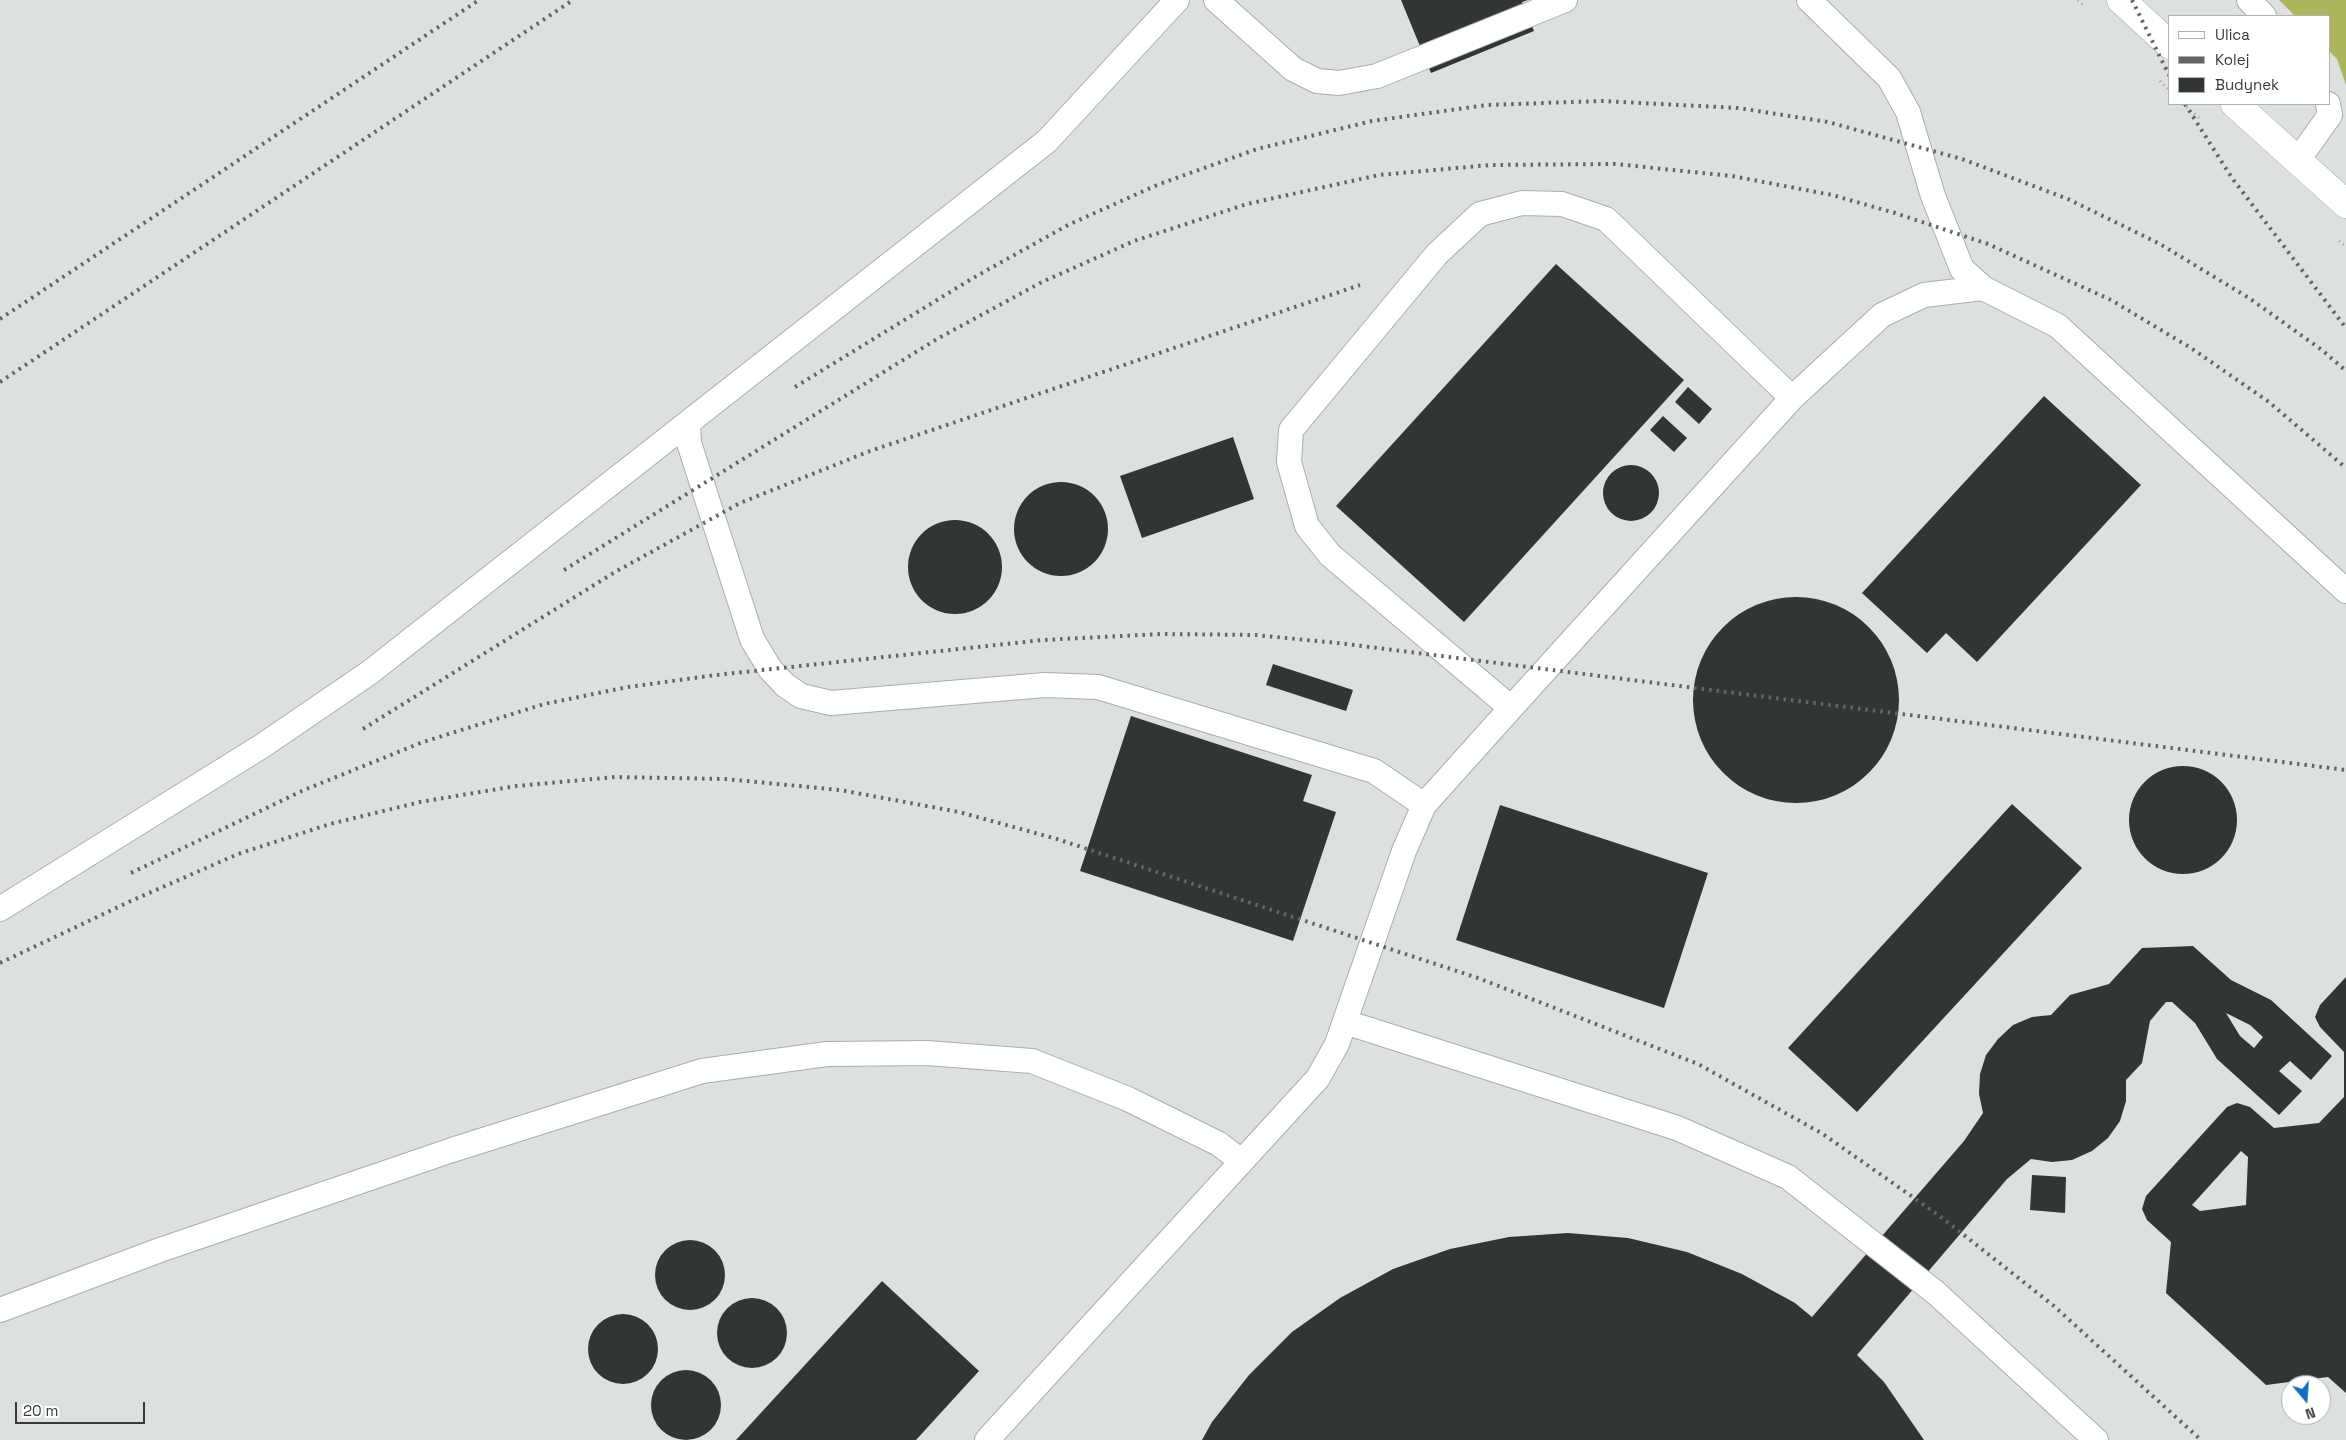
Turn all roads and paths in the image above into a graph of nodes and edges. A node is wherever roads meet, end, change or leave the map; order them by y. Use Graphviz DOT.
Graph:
graph roads {
  1 [pos="1177,0"];
  2 [pos="1216,0"];
  3 [pos="1565,0"];
  4 [pos="1809,0"];
  5 [pos="2121,0"];
  6 [pos="2249,0"];
  7 [pos="2263,15"];
  8 [pos="2168,42"];
  9 [pos="2237,105"];
  10 [pos="2328,105"];
  11 [pos="2298,160"];
  12 [pos="2346,204"];
  13 [pos="1983,288"];
  14 [pos="1792,398"];
  15 [pos="688,423"];
  16 [pos="2346,591"];
  17 [pos="1511,708"];
  18 [pos="1424,805"];
  19 [pos="0,909"];
  20 [pos="1345,1022"];
  21 [pos="1241,1161"];
  22 [pos="0,1310"];
  23 [pos="987,1440"];
  24 [pos="2096,1440"];
  1 -- 15 [label="lane"];
  2 -- 3 [label="lane"];
  4 -- 13 [label="lane"];
  5 -- 8 [label="street"];
  6 -- 7 [label="lane"];
  9 -- 11 [label="street"];
  10 -- 11 [label="lane"];
  11 -- 12 [label="street"];
  13 -- 14 [label="lane"];
  13 -- 16 [label="lane"];
  14 -- 17 [label="lane"];
  14 -- 17 [label="lane"];
  15 -- 18 [label="lane"];
  15 -- 19 [label="lane"];
  17 -- 18 [label="lane"];
  18 -- 20 [label="lane"];
  20 -- 21 [label="lane"];
  20 -- 24 [label="lane"];
  21 -- 22 [label="lane"];
  21 -- 23 [label="lane"];
}
